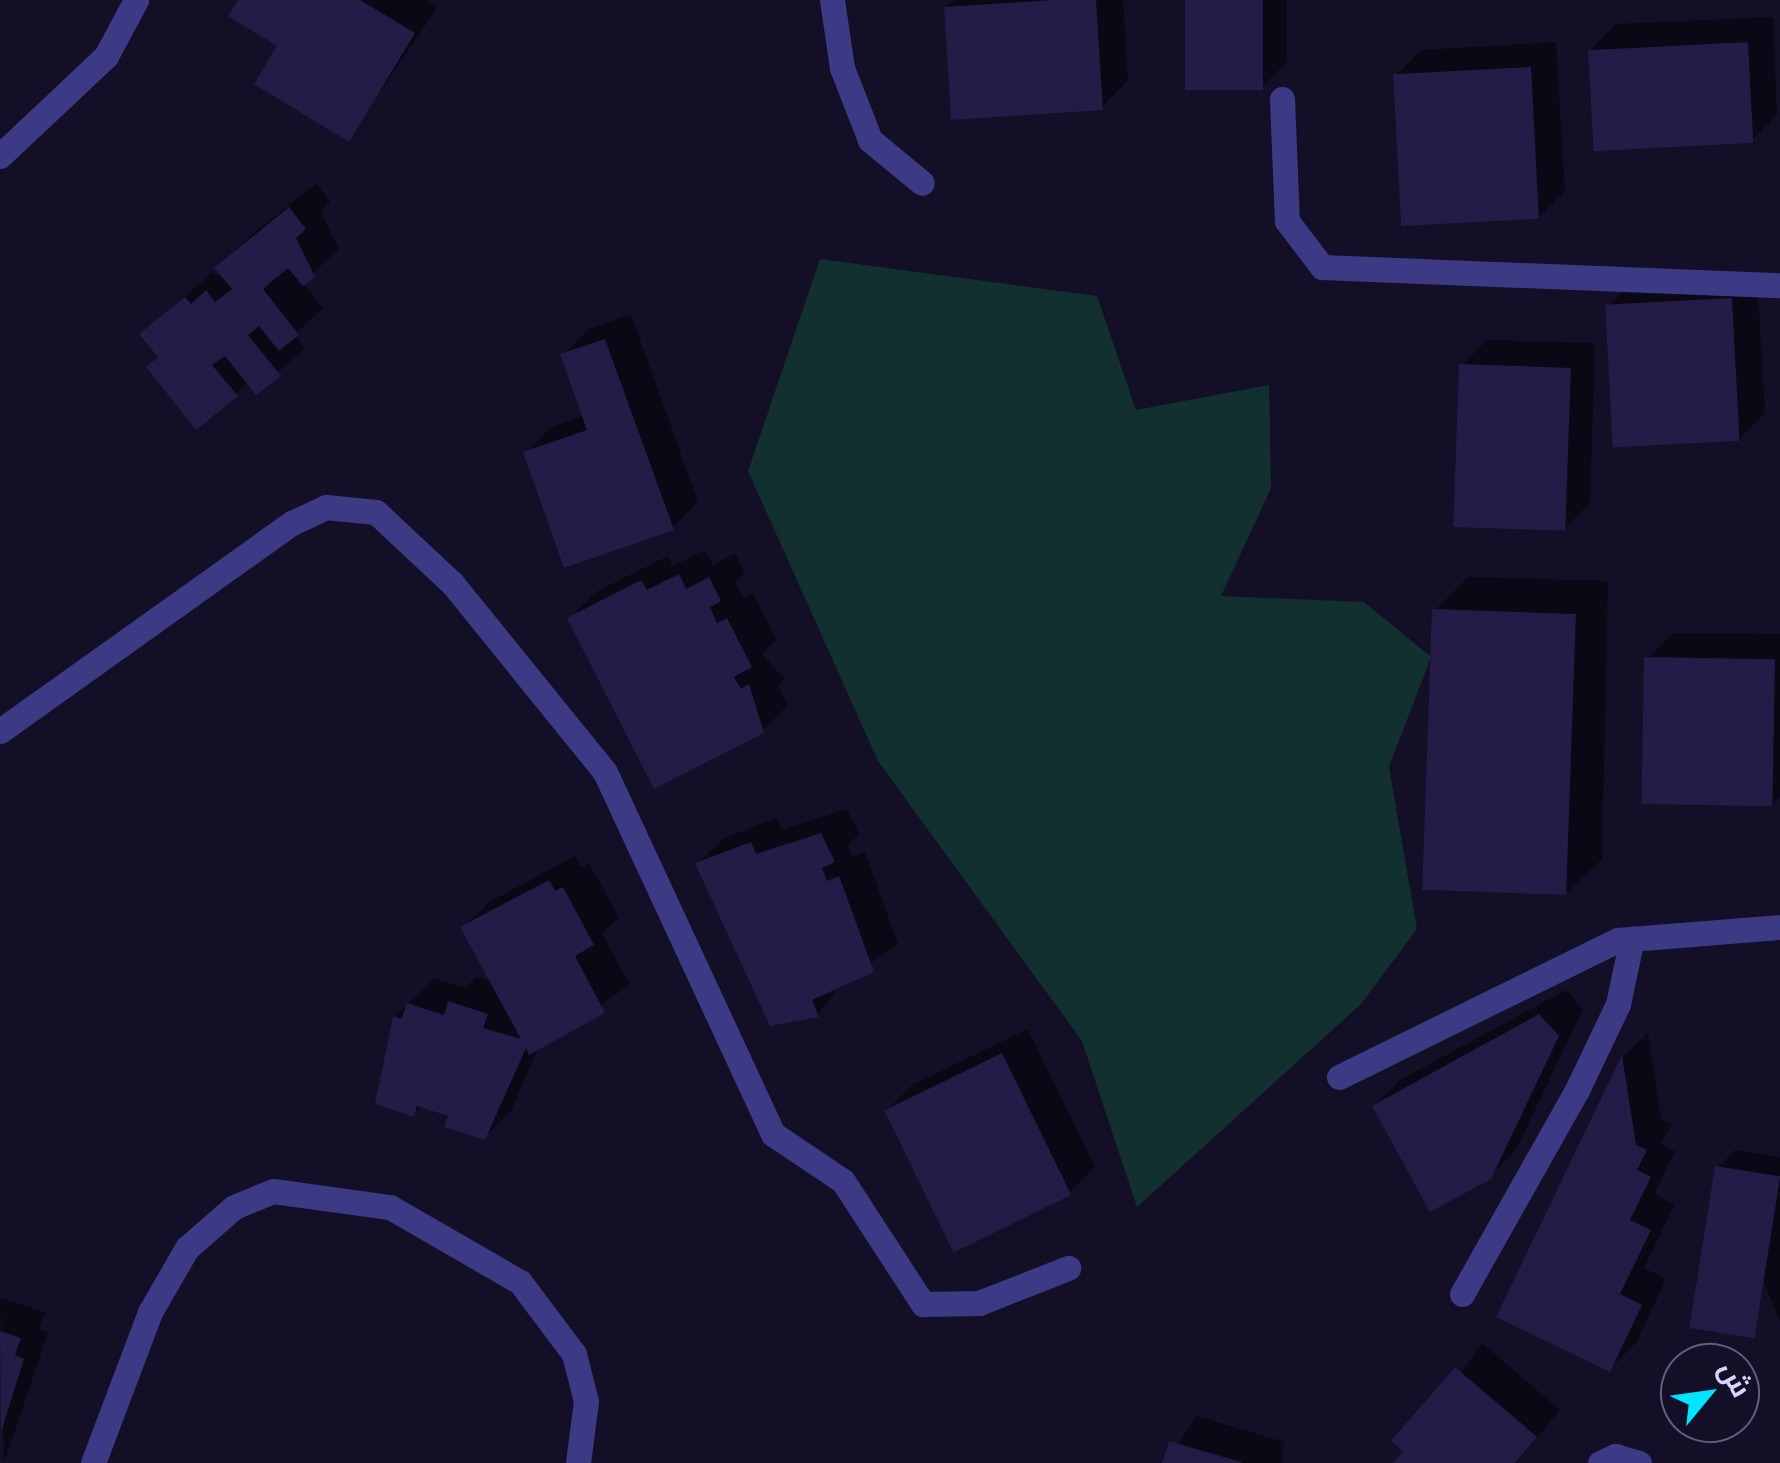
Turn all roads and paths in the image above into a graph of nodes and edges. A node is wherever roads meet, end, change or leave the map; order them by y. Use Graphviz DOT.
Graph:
graph roads {
  1 [pos="136,0"];
  2 [pos="832,0"];
  3 [pos="1282,99"];
  4 [pos="0,156"];
  5 [pos="922,183"];
  6 [pos="1780,285"];
  7 [pos="0,732"];
  8 [pos="1780,927"];
  9 [pos="1632,938"];
  10 [pos="1339,1078"];
  11 [pos="1068,1268"];
  12 [pos="1462,1294"];
  13 [pos="94,1463"];
  14 [pos="578,1463"];
  15 [pos="1600,1463"];
  16 [pos="1639,1463"];
  1 -- 4 [label="street"];
  2 -- 5 [label="street"];
  3 -- 6 [label="street"];
  7 -- 11 [label="street"];
  8 -- 9 [label="street"];
  9 -- 10 [label="street"];
  9 -- 12 [label="street"];
  13 -- 14 [label="street"];
  15 -- 16 [label="street"];
}
